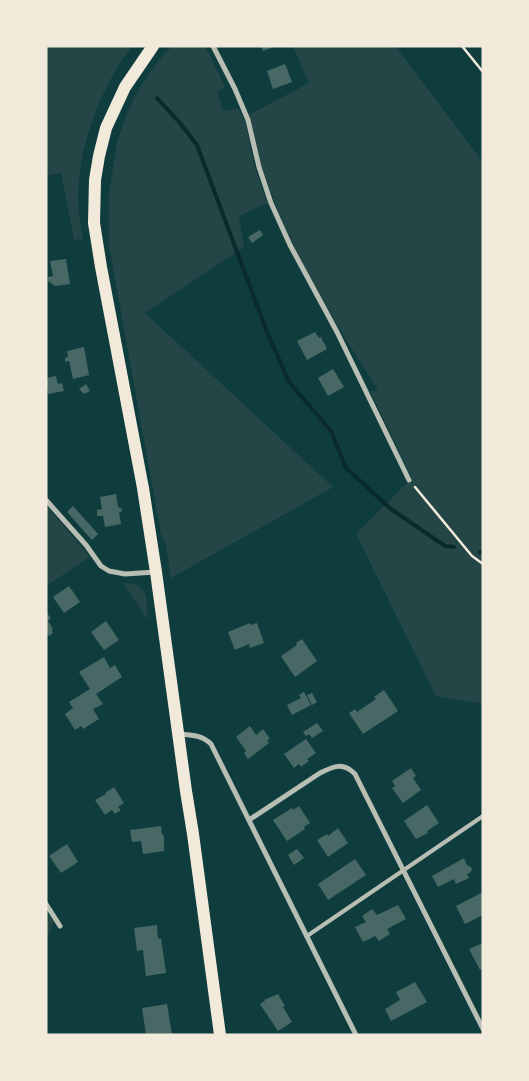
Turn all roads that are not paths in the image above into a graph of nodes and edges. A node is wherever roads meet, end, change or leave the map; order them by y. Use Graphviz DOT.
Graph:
graph roads {
  1 [pos="153,46"];
  2 [pos="213,46"];
  3 [pos="409,480"];
  4 [pos="46,500"];
  5 [pos="156,572"];
  6 [pos="178,734"];
  7 [pos="483,816"];
  8 [pos="249,820"];
  9 [pos="403,871"];
  10 [pos="46,904"];
  11 [pos="60,926"];
  12 [pos="306,936"];
  13 [pos="483,1029"];
  14 [pos="220,1035"];
  15 [pos="356,1035"];
  1 -- 5 [label="main road"];
  2 -- 3 [label="street"];
  4 -- 5 [label="street"];
  5 -- 6 [label="main road"];
  6 -- 8 [label="street"];
  6 -- 14 [label="main road"];
  7 -- 9 [label="lane"];
  8 -- 9 [label="street"];
  8 -- 12 [label="street"];
  9 -- 12 [label="lane"];
  9 -- 13 [label="street"];
  10 -- 11 [label="street"];
  12 -- 15 [label="street"];
}
